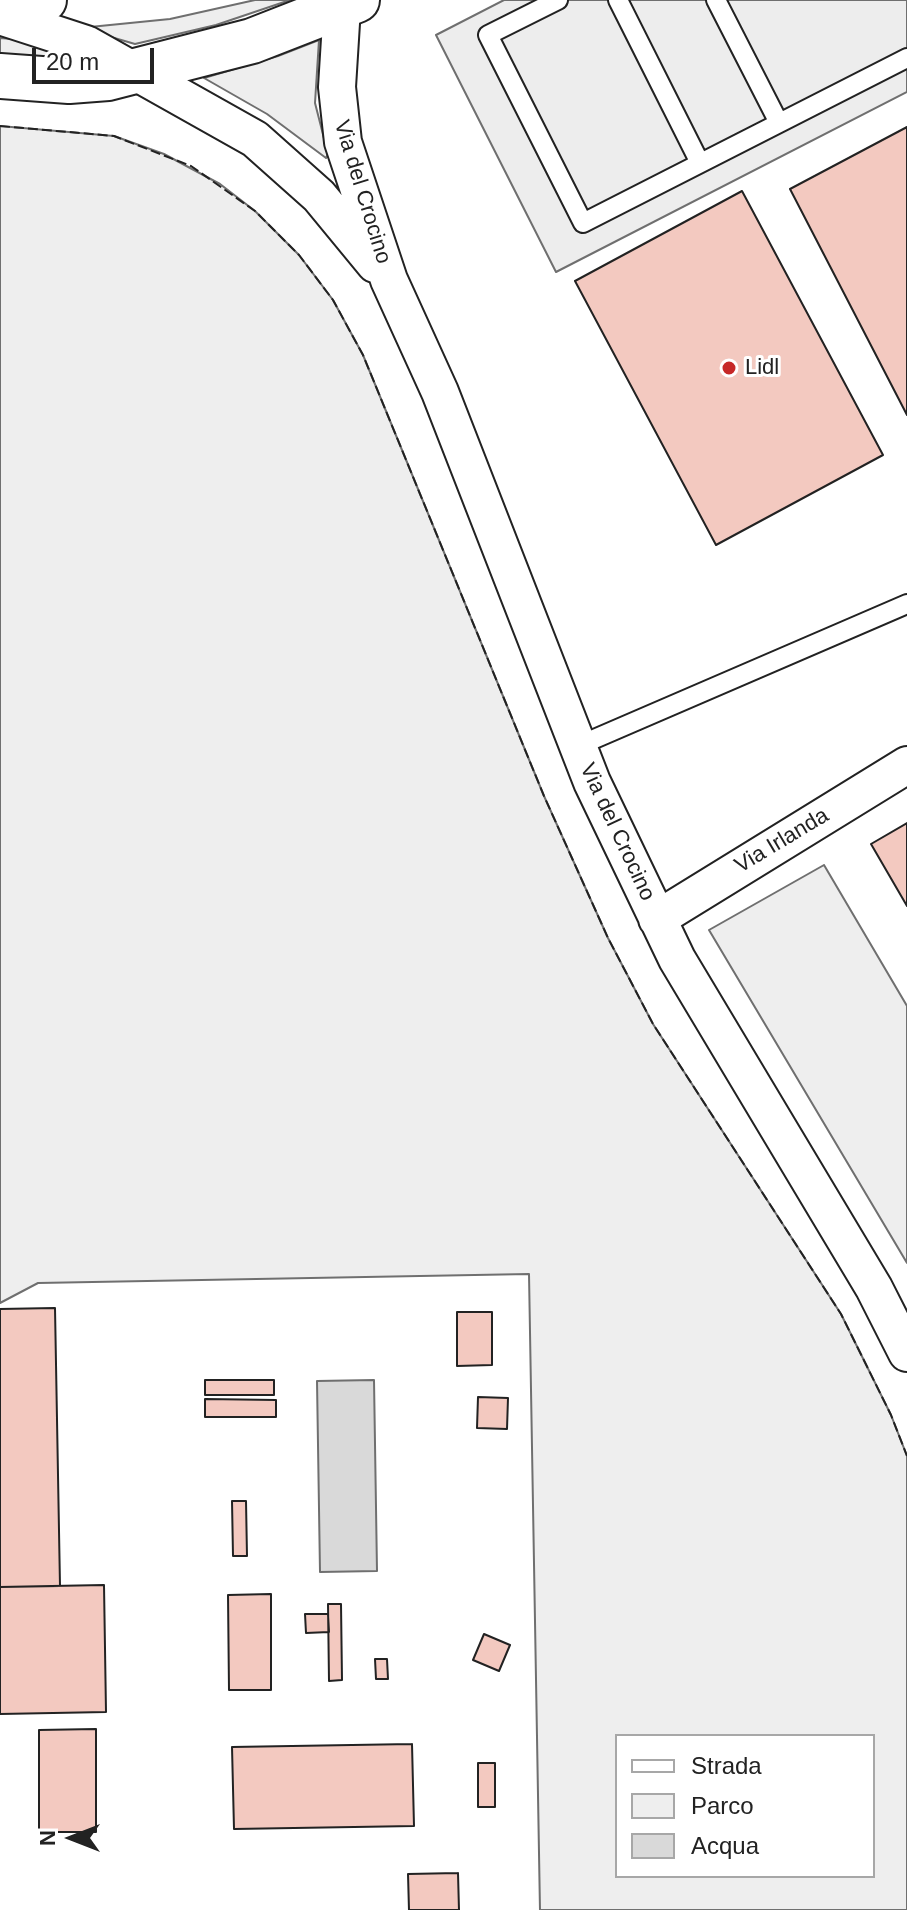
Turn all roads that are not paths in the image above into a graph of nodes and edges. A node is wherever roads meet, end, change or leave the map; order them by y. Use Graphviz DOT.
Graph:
graph roads {
  1 [pos="44,0"];
  2 [pos="558,0"];
  3 [pos="618,0"];
  4 [pos="716,0"];
  5 [pos="0,3"];
  6 [pos="350,4"];
  7 [pos="0,16"];
  8 [pos="907,58"];
  9 [pos="138,71"];
  10 [pos="0,76"];
  11 [pos="779,123"];
  12 [pos="700,163"];
  13 [pos="389,280"];
  14 [pos="907,604"];
  15 [pos="578,746"];
  16 [pos="907,765"];
  17 [pos="657,919"];
  18 [pos="907,1353"];
  1 -- 5 [label="street"];
  2 -- 12 [label="lane"];
  3 -- 12 [label="lane"];
  4 -- 11 [label="lane"];
  6 -- 9 [label="street"];
  6 -- 13 [label="street, Via del Crocino"];
  7 -- 9 [label="street, Via del Crocino"];
  8 -- 11 [label="lane"];
  9 -- 10 [label="street"];
  9 -- 13 [label="street, Via del Crocino"];
  11 -- 12 [label="lane"];
  13 -- 15 [label="street, Via del Crocino"];
  14 -- 15 [label="lane"];
  15 -- 17 [label="street, Via del Crocino"];
  16 -- 17 [label="street, Via Irlanda"];
  17 -- 18 [label="street, Via del Crocino"];
}
